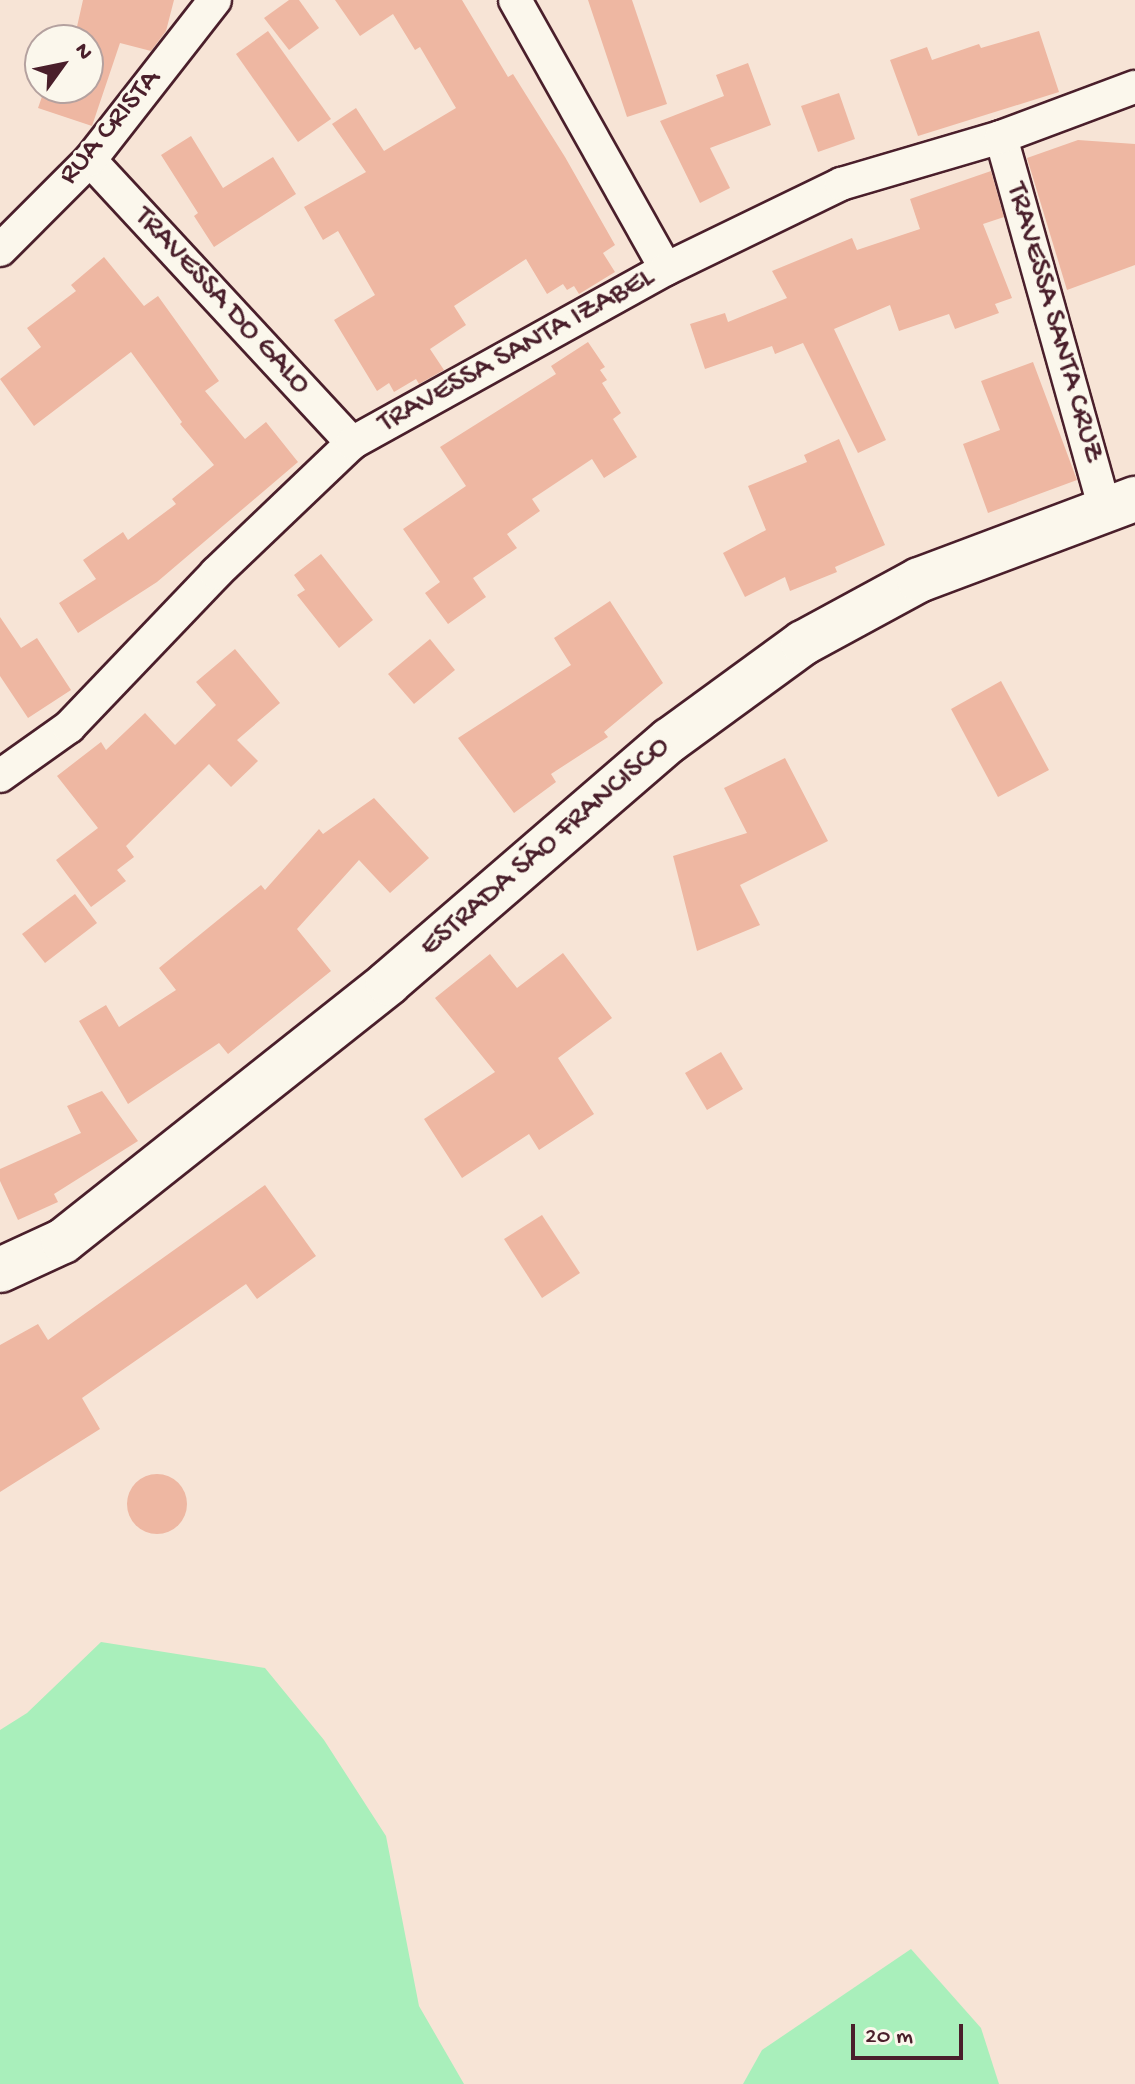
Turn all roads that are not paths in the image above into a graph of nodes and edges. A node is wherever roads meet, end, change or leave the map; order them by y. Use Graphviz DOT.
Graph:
graph roads {
  1 [pos="215,0"];
  2 [pos="515,0"];
  3 [pos="1135,87"];
  4 [pos="1001,137"];
  5 [pos="90,160"];
  6 [pos="0,250"];
  7 [pos="666,269"];
  8 [pos="352,443"];
  9 [pos="1120,504"];
  10 [pos="0,776"];
  11 [pos="0,1270"];
  1 -- 5 [label="street, RUA CRISTA"];
  2 -- 7 [label="street"];
  3 -- 4 [label="street, TRAVESSA SANTA IZABEL"];
  4 -- 7 [label="street, TRAVESSA SANTA IZABEL"];
  4 -- 9 [label="street, TRAVESSA SANTA CRUZ"];
  5 -- 6 [label="street, RUA CRISTA"];
  5 -- 8 [label="street, TRAVESSA DO GALO"];
  7 -- 8 [label="street, TRAVESSA SANTA IZABEL"];
  8 -- 10 [label="street, TRAVESSA SANTA IZABEL"];
  9 -- 11 [label="street, ESTRADA SÃO FRANCISCO"];
}
